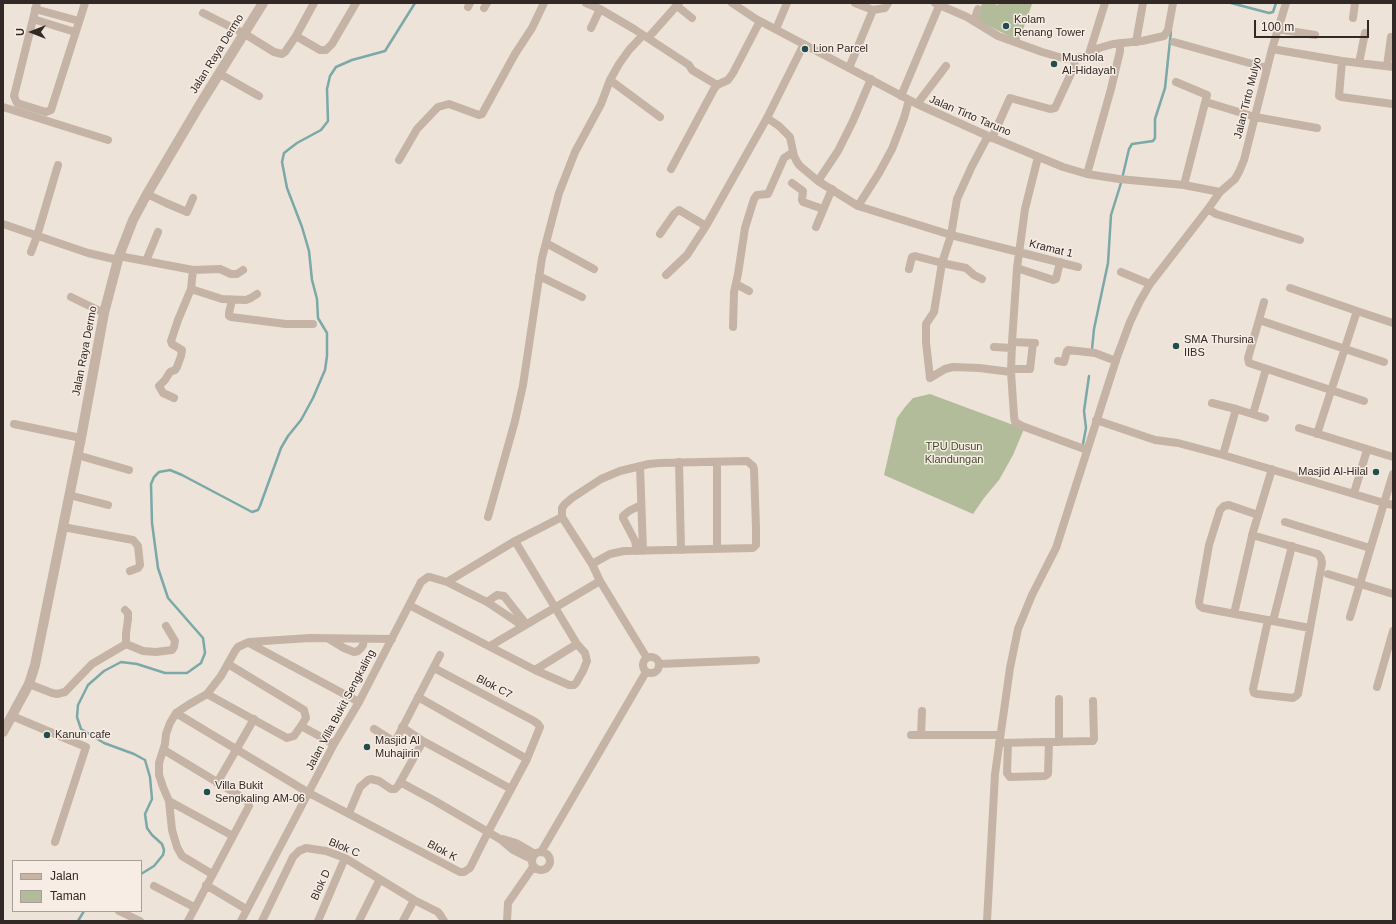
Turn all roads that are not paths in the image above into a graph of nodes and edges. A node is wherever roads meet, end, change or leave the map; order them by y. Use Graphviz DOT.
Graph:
graph roads {
  1 [pos="85,3"];
  2 [pos="263,3"];
  3 [pos="314,3"];
  4 [pos="356,3"];
  5 [pos="544,3"];
  6 [pos="586,3"];
  7 [pos="732,3"];
  8 [pos="787,3"];
  9 [pos="855,3"];
  10 [pos="888,3"];
  11 [pos="1105,3"];
  12 [pos="1143,3"];
  13 [pos="1173,3"];
  14 [pos="1286,3"];
  15 [pos="1355,3"];
  16 [pos="678,4"];
  17 [pos="942,5"];
  18 [pos="36,6"];
  19 [pos="600,9"];
  20 [pos="978,9"];
  21 [pos="873,10"];
  22 [pos="203,13"];
  23 [pos="692,18"];
  24 [pos="1353,18"];
  25 [pos="33,19"];
  26 [pos="79,21"];
  27 [pos="760,21"];
  28 [pos="974,21"];
  29 [pos="591,28"];
  30 [pos="776,29"];
  31 [pos="1277,29"];
  32 [pos="75,32"];
  33 [pos="1365,33"];
  34 [pos="245,34"];
  35 [pos="1315,35"];
  36 [pos="296,36"];
  37 [pos="646,37"];
  38 [pos="1391,37"];
  39 [pos="1136,42"];
  40 [pos="1174,42"];
  41 [pos="804,44"];
  42 [pos="1120,47"];
  43 [pos="1272,49"];
  44 [pos="1089,54"];
  45 [pos="1342,61"];
  46 [pos="1075,62"];
  47 [pos="1359,63"];
  48 [pos="946,66"];
  49 [pos="1390,66"];
  50 [pos="849,68"];
  51 [pos="1267,68"];
  52 [pos="220,74"];
  53 [pos="871,79"];
  54 [pos="610,80"];
  55 [pos="1176,82"];
  56 [pos="717,86"];
  57 [pos="259,96"];
  58 [pos="901,96"];
  59 [pos="909,100"];
  60 [pos="1206,102"];
  61 [pos="917,104"];
  62 [pos="1393,104"];
  63 [pos="3,107"];
  64 [pos="660,116"];
  65 [pos="1255,117"];
  66 [pos="767,118"];
  67 [pos="1317,128"];
  68 [pos="990,137"];
  69 [pos="108,140"];
  70 [pos="794,156"];
  71 [pos="1038,157"];
  72 [pos="399,160"];
  73 [pos="58,165"];
  74 [pos="671,169"];
  75 [pos="1087,174"];
  76 [pos="818,181"];
  77 [pos="792,183"];
  78 [pos="1184,186"];
  79 [pos="832,189"];
  80 [pos="1220,192"];
  81 [pos="147,194"];
  82 [pos="193,198"];
  83 [pos="858,206"];
  84 [pos="823,209"];
  85 [pos="1208,209"];
  86 [pos="3,224"];
  87 [pos="706,226"];
  88 [pos="816,227"];
  89 [pos="158,232"];
  90 [pos="660,234"];
  91 [pos="951,235"];
  92 [pos="37,236"];
  93 [pos="1300,240"];
  94 [pos="546,243"];
  95 [pos="31,252"];
  96 [pos="1019,252"];
  97 [pos="118,258"];
  98 [pos="146,261"];
  99 [pos="1060,262"];
  100 [pos="942,263"];
  101 [pos="1078,267"];
  102 [pos="1017,268"];
  103 [pos="594,269"];
  104 [pos="909,269"];
  105 [pos="194,270"];
  106 [pos="243,270"];
  107 [pos="1121,272"];
  108 [pos="666,274"];
  109 [pos="539,276"];
  110 [pos="982,279"];
  111 [pos="736,284"];
  112 [pos="1150,284"];
  113 [pos="1290,288"];
  114 [pos="191,289"];
  115 [pos="749,291"];
  116 [pos="257,294"];
  117 [pos="71,297"];
  118 [pos="582,297"];
  119 [pos="232,300"];
  120 [pos="1264,302"];
  121 [pos="1357,311"];
  122 [pos="104,312"];
  123 [pos="1259,320"];
  124 [pos="1393,323"];
  125 [pos="313,324"];
  126 [pos="733,327"];
  127 [pos="1012,345"];
  128 [pos="994,347"];
  129 [pos="1344,348"];
  130 [pos="1058,361"];
  131 [pos="1116,361"];
  132 [pos="1384,362"];
  133 [pos="1266,369"];
  134 [pos="1011,371"];
  135 [pos="1331,390"];
  136 [pos="174,398"];
  137 [pos="1364,401"];
  138 [pos="1212,403"];
  139 [pos="1236,409"];
  140 [pos="1253,414"];
  141 [pos="1265,418"];
  142 [pos="1096,420"];
  143 [pos="14,424"];
  144 [pos="1299,428"];
  145 [pos="1317,434"];
  146 [pos="81,438"];
  147 [pos="1087,450"];
  148 [pos="1367,450"];
  149 [pos="77,455"];
  150 [pos="1223,455"];
  151 [pos="1393,457"];
  152 [pos="679,462"];
  153 [pos="717,462"];
  154 [pos="640,466"];
  155 [pos="1272,469"];
  156 [pos="129,470"];
  157 [pos="1393,474"];
  158 [pos="1354,493"];
  159 [pos="70,495"];
  160 [pos="1384,503"];
  161 [pos="108,505"];
  162 [pos="641,505"];
  163 [pos="1393,505"];
  164 [pos="1258,515"];
  165 [pos="488,517"];
  166 [pos="562,517"];
  167 [pos="1286,522"];
  168 [pos="63,527"];
  169 [pos="1252,535"];
  170 [pos="515,541"];
  171 [pos="638,541"];
  172 [pos="1292,546"];
  173 [pos="1370,548"];
  174 [pos="717,549"];
  175 [pos="681,550"];
  176 [pos="640,551"];
  177 [pos="592,564"];
  178 [pos="130,571"];
  179 [pos="1328,574"];
  180 [pos="600,581"];
  181 [pos="447,582"];
  182 [pos="1360,584"];
  183 [pos="1393,594"];
  184 [pos="487,602"];
  185 [pos="409,605"];
  186 [pos="556,607"];
  187 [pos="126,610"];
  188 [pos="1234,614"];
  189 [pos="1350,617"];
  190 [pos="1270,620"];
  191 [pos="524,625"];
  192 [pos="166,626"];
  193 [pos="1310,628"];
  194 [pos="1393,631"];
  195 [pos="329,639"];
  196 [pos="364,639"];
  197 [pos="392,639"];
  198 [pos="249,642"];
  199 [pos="126,644"];
  200 [pos="577,644"];
  201 [pos="490,646"];
  202 [pos="440,655"];
  203 [pos="647,658"];
  204 [pos="756,660"];
  205 [pos="228,664"];
  206 [pos="660,664"];
  207 [pos="434,668"];
  208 [pos="536,670"];
  209 [pos="646,672"];
  210 [pos="29,684"];
  211 [pos="1378,687"];
  212 [pos="206,694"];
  213 [pos="418,697"];
  214 [pos="1059,700"];
  215 [pos="1093,701"];
  216 [pos="359,702"];
  217 [pos="922,711"];
  218 [pos="176,714"];
  219 [pos="12,716"];
  220 [pos="254,719"];
  221 [pos="301,726"];
  222 [pos="402,727"];
  223 [pos="374,729"];
  224 [pos="540,730"];
  225 [pos="3,732"];
  226 [pos="911,735"];
  227 [pos="921,735"];
  228 [pos="999,739"];
  229 [pos="423,741"];
  230 [pos="1008,742"];
  231 [pos="1049,742"];
  232 [pos="1059,742"];
  233 [pos="334,744"];
  234 [pos="236,749"];
  235 [pos="164,750"];
  236 [pos="527,759"];
  237 [pos="400,782"];
  238 [pos="217,784"];
  239 [pos="511,789"];
  240 [pos="309,792"];
  241 [pos="169,801"];
  242 [pos="349,813"];
  243 [pos="488,832"];
  244 [pos="233,836"];
  245 [pos="55,842"];
  246 [pos="345,858"];
  247 [pos="535,858"];
  248 [pos="212,874"];
  249 [pos="380,879"];
  250 [pos="206,885"];
  251 [pos="154,886"];
  252 [pos="414,900"];
  253 [pos="194,907"];
  254 [pos="246,909"];
  255 [pos="121,912"];
  256 [pos="140,921"];
  257 [pos="188,921"];
  258 [pos="240,921"];
  259 [pos="262,921"];
  260 [pos="318,921"];
  261 [pos="358,921"];
  262 [pos="403,921"];
  263 [pos="444,921"];
  264 [pos="507,921"];
  265 [pos="987,921"];
  1 -- 26 [label="street"];
  2 -- 34 [label="street, Jalan Raya Dermo"];
  3 -- 36 [label="street"];
  4 -- 36 [label="street"];
  5 -- 72 [label="street"];
  6 -- 19 [label="street"];
  7 -- 27 [label="street, Jalan Tirto Taruno"];
  8 -- 30 [label="street"];
  9 -- 21 [label="street"];
  10 -- 21 [label="street"];
  11 -- 44 [label="street"];
  12 -- 39 [label="street"];
  13 -- 39 [label="street"];
  14 -- 31 [label="street, Jalan Tirto Mulyo"];
  15 -- 24 [label="street"];
  16 -- 23 [label="street"];
  16 -- 37 [label="street"];
  17 -- 28 [label="street"];
  17 -- 58 [label="street"];
  18 -- 25 [label="street"];
  18 -- 26 [label="street"];
  19 -- 29 [label="street"];
  19 -- 37 [label="street"];
  20 -- 28 [label="street"];
  21 -- 50 [label="street"];
  22 -- 34 [label="street"];
  25 -- 32 [label="street"];
  25 -- 32 [label="street"];
  26 -- 32 [label="street"];
  27 -- 30 [label="street, Jalan Tirto Taruno"];
  27 -- 56 [label="street"];
  28 -- 46 [label="street"];
  30 -- 41 [label="street, Jalan Tirto Taruno"];
  31 -- 35 [label="street"];
  31 -- 43 [label="street, Jalan Tirto Mulyo"];
  33 -- 47 [label="street"];
  34 -- 36 [label="street"];
  34 -- 52 [label="street, Jalan Raya Dermo"];
  37 -- 54 [label="street"];
  37 -- 56 [label="street"];
  38 -- 49 [label="street"];
  39 -- 42 [label="street"];
  40 -- 51 [label="street"];
  41 -- 50 [label="street, Jalan Tirto Taruno"];
  41 -- 66 [label="street"];
  42 -- 44 [label="street"];
  42 -- 75 [label="street"];
  43 -- 45 [label="street"];
  43 -- 51 [label="street, Jalan Tirto Mulyo"];
  44 -- 46 [label="street"];
  45 -- 47 [label="street"];
  45 -- 62 [label="street"];
  46 -- 68 [label="street"];
  47 -- 49 [label="street"];
  48 -- 61 [label="street"];
  50 -- 53 [label="street, Jalan Tirto Taruno"];
  51 -- 65 [label="street, Jalan Tirto Mulyo"];
  52 -- 57 [label="street"];
  52 -- 81 [label="street, Jalan Raya Dermo"];
  53 -- 58 [label="street, Jalan Tirto Taruno"];
  53 -- 76 [label="street"];
  54 -- 64 [label="street"];
  54 -- 94 [label="street"];
  55 -- 60 [label="street"];
  56 -- 74 [label="street"];
  58 -- 59 [label="street, Jalan Tirto Taruno"];
  59 -- 61 [label="street, Jalan Tirto Taruno"];
  59 -- 83 [label="street"];
  60 -- 65 [label="street"];
  60 -- 78 [label="street"];
  61 -- 68 [label="street, Jalan Tirto Taruno"];
  63 -- 69 [label="street"];
  65 -- 67 [label="street"];
  65 -- 80 [label="street, Jalan Tirto Mulyo"];
  66 -- 70 [label="street"];
  66 -- 87 [label="street"];
  68 -- 71 [label="street, Jalan Tirto Taruno"];
  68 -- 91 [label="street"];
  70 -- 76 [label="street, Kramat 1"];
  70 -- 111 [label="street"];
  71 -- 75 [label="street, Jalan Tirto Taruno"];
  71 -- 96 [label="street"];
  73 -- 92 [label="street"];
  75 -- 78 [label="street, Jalan Tirto Taruno"];
  76 -- 79 [label="street, Kramat 1"];
  77 -- 84 [label="street"];
  78 -- 80 [label="street, Jalan Tirto Taruno"];
  79 -- 83 [label="street, Kramat 1"];
  79 -- 84 [label="street"];
  80 -- 85 [label="street, Jalan Tirto Mulyo"];
  81 -- 82 [label="street"];
  81 -- 97 [label="street, Jalan Raya Dermo"];
  83 -- 91 [label="street, Kramat 1"];
  84 -- 88 [label="street"];
  85 -- 93 [label="street"];
  85 -- 112 [label="street, Jalan Tirto Mulyo"];
  86 -- 92 [label="street"];
  87 -- 90 [label="street"];
  87 -- 108 [label="street"];
  89 -- 98 [label="street"];
  91 -- 96 [label="street, Kramat 1"];
  91 -- 100 [label="street"];
  92 -- 95 [label="street"];
  92 -- 97 [label="street"];
  94 -- 103 [label="street"];
  94 -- 109 [label="street"];
  96 -- 99 [label="street, Kramat 1"];
  96 -- 102 [label="street"];
  97 -- 98 [label="street"];
  97 -- 122 [label="street, Jalan Raya Dermo"];
  98 -- 105 [label="street"];
  99 -- 101 [label="street, Kramat 1"];
  99 -- 102 [label="street"];
  100 -- 104 [label="street"];
  100 -- 110 [label="street"];
  100 -- 134 [label="street"];
  102 -- 127 [label="street"];
  105 -- 106 [label="street"];
  105 -- 114 [label="street"];
  107 -- 112 [label="street"];
  109 -- 118 [label="street"];
  109 -- 165 [label="street"];
  111 -- 115 [label="street"];
  111 -- 126 [label="street"];
  112 -- 131 [label="street, Jalan Tirto Mulyo"];
  113 -- 121 [label="street"];
  114 -- 119 [label="street"];
  114 -- 136 [label="street"];
  116 -- 119 [label="street"];
  117 -- 122 [label="street"];
  119 -- 125 [label="street"];
  120 -- 123 [label="street"];
  121 -- 124 [label="street"];
  121 -- 129 [label="street"];
  122 -- 146 [label="street, Jalan Raya Dermo"];
  123 -- 129 [label="street"];
  123 -- 133 [label="street"];
  127 -- 128 [label="street"];
  127 -- 134 [label="street"];
  127 -- 134 [label="street"];
  129 -- 132 [label="street"];
  129 -- 135 [label="street"];
  130 -- 131 [label="street"];
  131 -- 142 [label="street, Jalan Tirto Mulyo"];
  133 -- 135 [label="street"];
  133 -- 140 [label="street"];
  134 -- 147 [label="street"];
  135 -- 137 [label="street"];
  135 -- 145 [label="street"];
  138 -- 139 [label="street"];
  139 -- 140 [label="street"];
  139 -- 150 [label="street"];
  140 -- 141 [label="street"];
  142 -- 147 [label="street, Jalan Tirto Mulyo"];
  142 -- 150 [label="street"];
  143 -- 146 [label="street"];
  144 -- 145 [label="street"];
  145 -- 148 [label="street"];
  146 -- 149 [label="street, Jalan Raya Dermo"];
  147 -- 228 [label="street, Jalan Tirto Mulyo"];
  148 -- 151 [label="street"];
  148 -- 158 [label="street"];
  149 -- 156 [label="street"];
  149 -- 159 [label="street, Jalan Raya Dermo"];
  150 -- 155 [label="street"];
  152 -- 153 [label="street"];
  152 -- 154 [label="street"];
  152 -- 175 [label="street"];
  153 -- 174 [label="street"];
  153 -- 174 [label="street"];
  154 -- 162 [label="street"];
  154 -- 166 [label="street"];
  155 -- 158 [label="street"];
  155 -- 164 [label="street"];
  157 -- 160 [label="street"];
  158 -- 160 [label="street"];
  159 -- 161 [label="street"];
  159 -- 168 [label="street, Jalan Raya Dermo"];
  160 -- 163 [label="street"];
  160 -- 173 [label="street"];
  162 -- 171 [label="street"];
  162 -- 171 [label="street"];
  164 -- 169 [label="street"];
  164 -- 188 [label="street"];
  166 -- 170 [label="street"];
  166 -- 177 [label="street"];
  167 -- 173 [label="street"];
  168 -- 178 [label="street"];
  168 -- 210 [label="street, Jalan Raya Dermo"];
  169 -- 172 [label="street"];
  169 -- 188 [label="street"];
  170 -- 181 [label="street"];
  170 -- 186 [label="street"];
  171 -- 176 [label="street"];
  172 -- 190 [label="street"];
  172 -- 193 [label="street"];
  173 -- 182 [label="street"];
  174 -- 175 [label="street"];
  175 -- 176 [label="street"];
  176 -- 177 [label="street"];
  177 -- 180 [label="street"];
  179 -- 182 [label="street"];
  180 -- 186 [label="street"];
  180 -- 203 [label="street"];
  181 -- 184 [label="street"];
  181 -- 185 [label="street, Jalan Villa Bukit Sengkaling"];
  182 -- 183 [label="street"];
  182 -- 189 [label="street"];
  184 -- 191 [label="street"];
  184 -- 191 [label="street"];
  185 -- 197 [label="street, Jalan Villa Bukit Sengkaling"];
  185 -- 201 [label="street"];
  186 -- 191 [label="street"];
  186 -- 200 [label="street"];
  187 -- 199 [label="street"];
  188 -- 190 [label="street"];
  190 -- 193 [label="street"];
  190 -- 193 [label="street"];
  191 -- 201 [label="street"];
  192 -- 199 [label="street"];
  194 -- 211 [label="street"];
  195 -- 196 [label="street"];
  195 -- 196 [label="street"];
  195 -- 198 [label="street"];
  196 -- 197 [label="street"];
  197 -- 216 [label="street, Jalan Villa Bukit Sengkaling"];
  198 -- 205 [label="street"];
  198 -- 216 [label="street"];
  199 -- 210 [label="street"];
  200 -- 208 [label="street"];
  200 -- 208 [label="street"];
  201 -- 208 [label="street"];
  202 -- 207 [label="street"];
  203 -- 206 [label="street"];
  203 -- 209 [label="street"];
  204 -- 206 [label="street"];
  205 -- 212 [label="street"];
  205 -- 221 [label="street"];
  206 -- 209 [label="street"];
  207 -- 213 [label="street"];
  207 -- 224 [label="street, Blok C7"];
  209 -- 247 [label="street"];
  210 -- 219 [label="street, Jalan Raya Dermo"];
  212 -- 218 [label="street"];
  212 -- 220 [label="street"];
  213 -- 222 [label="street"];
  213 -- 236 [label="street"];
  214 -- 232 [label="street"];
  215 -- 232 [label="street"];
  216 -- 233 [label="street, Jalan Villa Bukit Sengkaling"];
  217 -- 227 [label="street"];
  218 -- 234 [label="street, Blok K"];
  218 -- 235 [label="street"];
  219 -- 225 [label="street, Jalan Raya Dermo"];
  219 -- 245 [label="street"];
  220 -- 221 [label="street"];
  220 -- 234 [label="street"];
  221 -- 233 [label="street"];
  222 -- 223 [label="street"];
  222 -- 229 [label="street"];
  224 -- 236 [label="street, Blok K"];
  226 -- 227 [label="street"];
  227 -- 228 [label="street"];
  228 -- 230 [label="street"];
  228 -- 265 [label="street, Jalan Tirto Mulyo"];
  229 -- 237 [label="street"];
  229 -- 239 [label="street"];
  230 -- 231 [label="street"];
  230 -- 231 [label="street"];
  231 -- 232 [label="street"];
  233 -- 240 [label="street, Jalan Villa Bukit Sengkaling"];
  234 -- 238 [label="street"];
  234 -- 240 [label="street, Blok K"];
  235 -- 238 [label="street"];
  235 -- 241 [label="street"];
  236 -- 239 [label="street, Blok K"];
  237 -- 242 [label="street"];
  237 -- 243 [label="street"];
  238 -- 244 [label="street"];
  239 -- 243 [label="street, Blok K"];
  240 -- 242 [label="street, Blok K"];
  240 -- 254 [label="street, Jalan Villa Bukit Sengkaling"];
  241 -- 244 [label="street"];
  241 -- 248 [label="street"];
  242 -- 243 [label="street, Blok K"];
  243 -- 247 [label="street"];
  244 -- 248 [label="street"];
  246 -- 249 [label="street, Blok C"];
  246 -- 259 [label="street, Blok C"];
  246 -- 260 [label="street, Blok D"];
  247 -- 264 [label="street"];
  248 -- 250 [label="street"];
  249 -- 252 [label="street, Blok C"];
  249 -- 261 [label="street"];
  250 -- 253 [label="street"];
  250 -- 254 [label="street"];
  251 -- 253 [label="street"];
  252 -- 262 [label="street"];
  252 -- 263 [label="street, Blok C"];
  253 -- 257 [label="street"];
  254 -- 258 [label="street, Jalan Villa Bukit Sengkaling"];
  255 -- 256 [label="street"];
}
